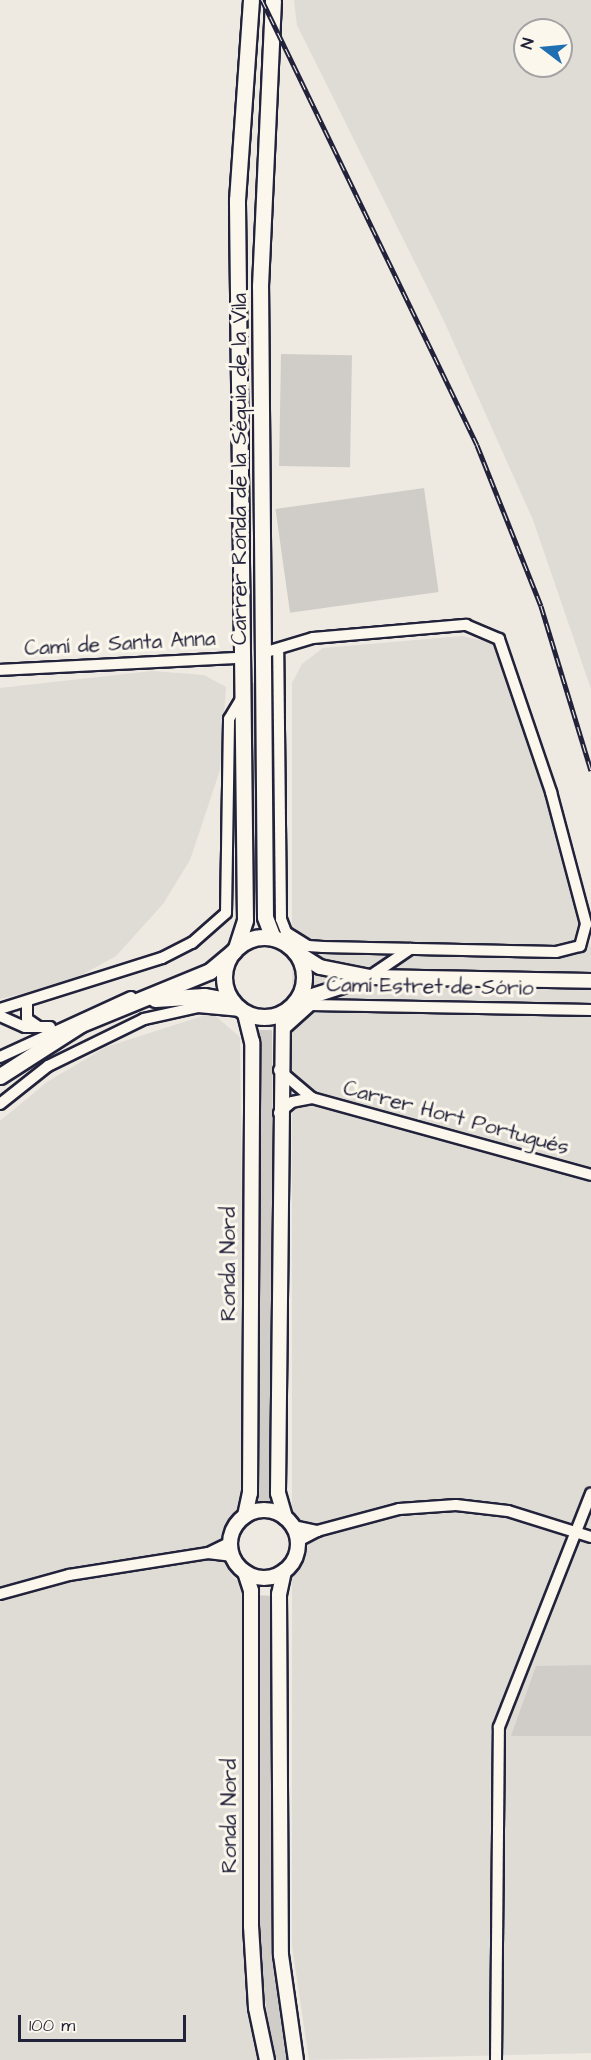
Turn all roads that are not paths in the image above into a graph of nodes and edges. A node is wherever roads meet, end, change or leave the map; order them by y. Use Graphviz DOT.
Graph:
graph roads {
  1 [pos="251,0"];
  2 [pos="273,0"];
  3 [pos="270,653"];
  4 [pos="241,658"];
  5 [pos="0,670"];
  6 [pos="242,697"];
  7 [pos="281,866"];
  8 [pos="265,885"];
  9 [pos="277,931"];
  10 [pos="411,949"];
  11 [pos="235,950"];
  12 [pos="296,952"];
  13 [pos="372,977"];
  14 [pos="591,981"];
  15 [pos="163,989"];
  16 [pos="143,1000"];
  17 [pos="297,1001"];
  18 [pos="27,1003"];
  19 [pos="240,1008"];
  20 [pos="0,1010"];
  21 [pos="591,1010"];
  22 [pos="283,1013"];
  23 [pos="0,1016"];
  24 [pos="56,1026"];
  25 [pos="42,1028"];
  26 [pos="280,1032"];
  27 [pos="0,1057"];
  28 [pos="279,1070"];
  29 [pos="0,1076"];
  30 [pos="312,1098"];
  31 [pos="0,1104"];
  32 [pos="279,1113"];
  33 [pos="591,1175"];
  34 [pos="591,1494"];
  35 [pos="244,1516"];
  36 [pos="289,1522"];
  37 [pos="317,1531"];
  38 [pos="576,1531"];
  39 [pos="591,1537"];
  40 [pos="298,1541"];
  41 [pos="231,1542"];
  42 [pos="208,1553"];
  43 [pos="233,1556"];
  44 [pos="245,1572"];
  45 [pos="284,1572"];
  46 [pos="0,1594"];
  47 [pos="267,2060"];
  48 [pos="296,2060"];
  49 [pos="496,2060"];
  1 -- 4 [label="main road, Carrer Ronda de la Séquia de la Vila"];
  2 -- 3 [label="main road, Carrer Ronda de la Séquia de la Vila"];
  3 -- 7 [label="street, Carrer Ronda de la Séquia de la Vila"];
  3 -- 8 [label="main road, Carrer Ronda de la Séquia de la Vila"];
  3 -- 10 [label="street, Camí Estret de Sório"];
  4 -- 5 [label="street, Camí de Santa Anna"];
  4 -- 6 [label="main road, Carrer Ronda de la Séquia de la Vila"];
  6 -- 11 [label="main road, Carrer Ronda de la Séquia de la Vila"];
  6 -- 18 [label="street, Carrer Ronda de la Séquia de la Vila"];
  7 -- 8 [label="street"];
  7 -- 9 [label="street, Carrer Ronda de la Séquia de la Vila"];
  8 -- 9 [label="main road, Carrer Ronda de la Séquia de la Vila"];
  9 -- 10 [label="street, Camí Estret de Sório"];
  9 -- 11 [label="main road"];
  9 -- 12 [label="main road"];
  10 -- 13 [label="street"];
  11 -- 15 [label="main road"];
  11 -- 19 [label="main road"];
  12 -- 13 [label="main road"];
  12 -- 17 [label="main road"];
  13 -- 14 [label="main road"];
  13 -- 17 [label="main road"];
  15 -- 16 [label="main road"];
  15 -- 24 [label="street"];
  16 -- 19 [label="main road"];
  16 -- 29 [label="main road"];
  17 -- 22 [label="main road"];
  18 -- 20 [label="street"];
  18 -- 25 [label="street"];
  19 -- 22 [label="main road"];
  19 -- 31 [label="street"];
  19 -- 35 [label="main road, Ronda Nord"];
  21 -- 26 [label="street, Camí Estret de Sório"];
  22 -- 26 [label="main road"];
  23 -- 25 [label="street"];
  24 -- 25 [label="street"];
  24 -- 27 [label="street"];
  26 -- 28 [label="main road"];
  28 -- 30 [label="street, Carrer Hort Portugués"];
  28 -- 32 [label="main road"];
  30 -- 32 [label="street, Carrer Hort Portugués"];
  30 -- 33 [label="street, Carrer Hort Portugués"];
  32 -- 36 [label="main road"];
  34 -- 38 [label="street"];
  35 -- 36 [label="main road"];
  35 -- 41 [label="main road"];
  36 -- 37 [label="street"];
  36 -- 40 [label="main road"];
  37 -- 38 [label="street"];
  37 -- 40 [label="street"];
  38 -- 39 [label="street"];
  38 -- 49 [label="street"];
  40 -- 45 [label="main road"];
  41 -- 42 [label="street"];
  41 -- 43 [label="main road"];
  42 -- 43 [label="street"];
  42 -- 46 [label="street"];
  43 -- 44 [label="main road"];
  44 -- 45 [label="main road"];
  44 -- 47 [label="main road, Ronda Nord"];
  45 -- 48 [label="main road"];
}
